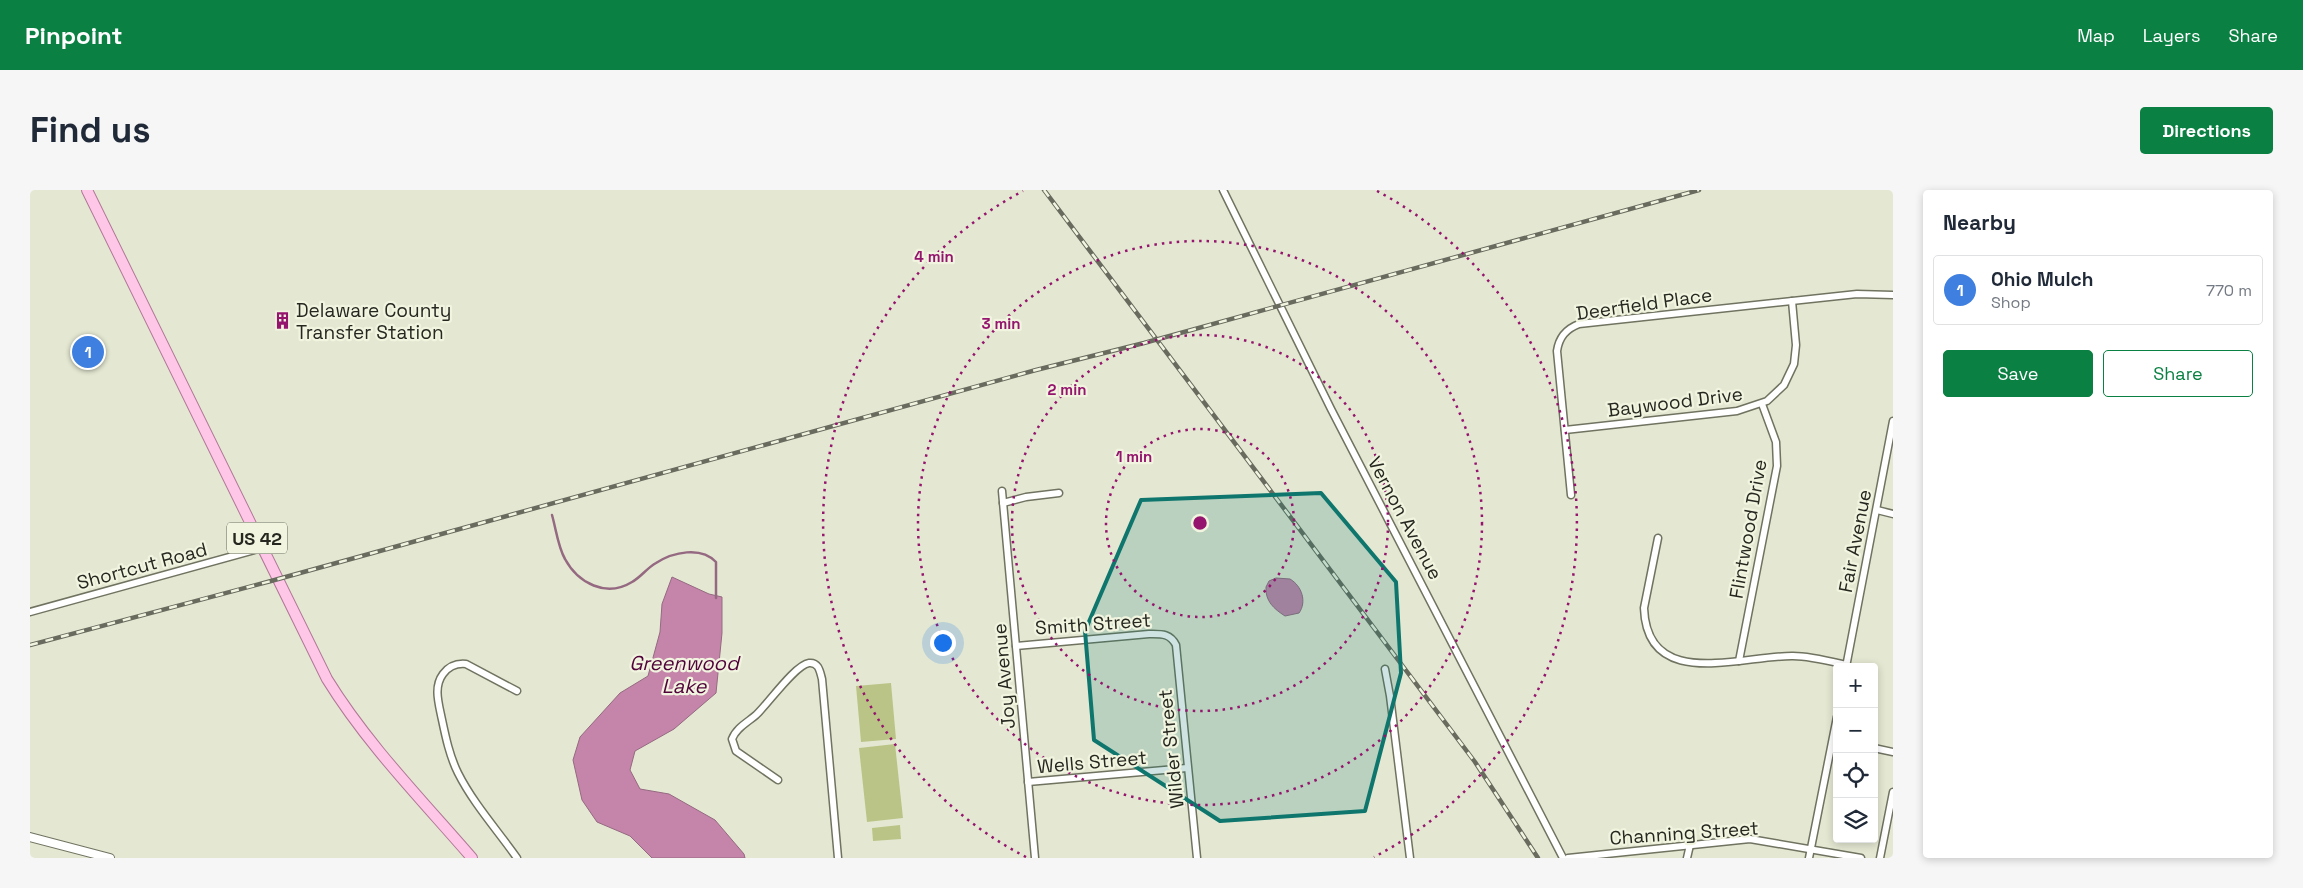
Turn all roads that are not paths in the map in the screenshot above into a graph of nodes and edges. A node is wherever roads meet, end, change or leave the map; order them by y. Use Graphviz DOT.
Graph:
graph roads {
  1 [pos="87,190"];
  2 [pos="1223,190"];
  3 [pos="1893,295"];
  4 [pos="1792,301"];
  5 [pos="1762,404"];
  6 [pos="1893,420"];
  7 [pos="1564,430"];
  8 [pos="1002,491"];
  9 [pos="1058,493"];
  10 [pos="1571,495"];
  11 [pos="1003,503"];
  12 [pos="1876,510"];
  13 [pos="1893,514"];
  14 [pos="1658,538"];
  15 [pos="262,548"];
  16 [pos="30,612"];
  17 [pos="1171,638"];
  18 [pos="1016,646"];
  19 [pos="1739,661"];
  20 [pos="1847,663"];
  21 [pos="1833,664"];
  22 [pos="1384,669"];
  23 [pos="517,690"];
  24 [pos="1878,749"];
  25 [pos="1833,750"];
  26 [pos="1893,752"];
  27 [pos="1187,768"];
  28 [pos="778,780"];
  29 [pos="1028,782"];
  30 [pos="1893,792"];
  31 [pos="30,837"];
  32 [pos="1690,845"];
  33 [pos="1811,848"];
  34 [pos="110,858"];
  35 [pos="472,858"];
  36 [pos="517,858"];
  37 [pos="838,858"];
  38 [pos="1035,858"];
  39 [pos="1197,858"];
  40 [pos="1410,858"];
  41 [pos="1562,858"];
  42 [pos="1568,858"];
  43 [pos="1688,858"];
  44 [pos="1809,858"];
  45 [pos="1861,858"];
  46 [pos="1880,858"];
  1 -- 15 [label="main road, US 42"];
  2 -- 41 [label="street, Vernon Avenue"];
  3 -- 4 [label="street, Deerfield Place"];
  4 -- 5 [label="street, Baywood Drive"];
  4 -- 7 [label="street, Deerfield Place"];
  5 -- 7 [label="street, Baywood Drive"];
  5 -- 19 [label="street, Flintwood Drive"];
  6 -- 12 [label="street, Fair Avenue"];
  7 -- 10 [label="street, Deerfield Place"];
  8 -- 11 [label="street, Joy Avenue"];
  9 -- 11 [label="street"];
  11 -- 18 [label="street, Joy Avenue"];
  12 -- 13 [label="street"];
  12 -- 20 [label="street, Fair Avenue"];
  14 -- 19 [label="street"];
  15 -- 16 [label="street, Shortcut Road"];
  15 -- 35 [label="main road, US 42"];
  17 -- 18 [label="street, Smith Street"];
  17 -- 27 [label="street, Wilder Street"];
  18 -- 29 [label="street, Joy Avenue"];
  19 -- 21 [label="street"];
  22 -- 40 [label="street"];
  23 -- 36 [label="street"];
  24 -- 26 [label="street"];
  25 -- 33 [label="street"];
  27 -- 29 [label="street, Wells Street"];
  27 -- 39 [label="street, Wilder Street"];
  28 -- 37 [label="street"];
  29 -- 38 [label="street, Joy Avenue"];
  30 -- 46 [label="street"];
  31 -- 34 [label="street"];
  32 -- 33 [label="street, Channing Street"];
  32 -- 42 [label="street, Channing Street"];
  32 -- 43 [label="street"];
  33 -- 44 [label="street"];
  33 -- 45 [label="street, Channing Street"];
}
